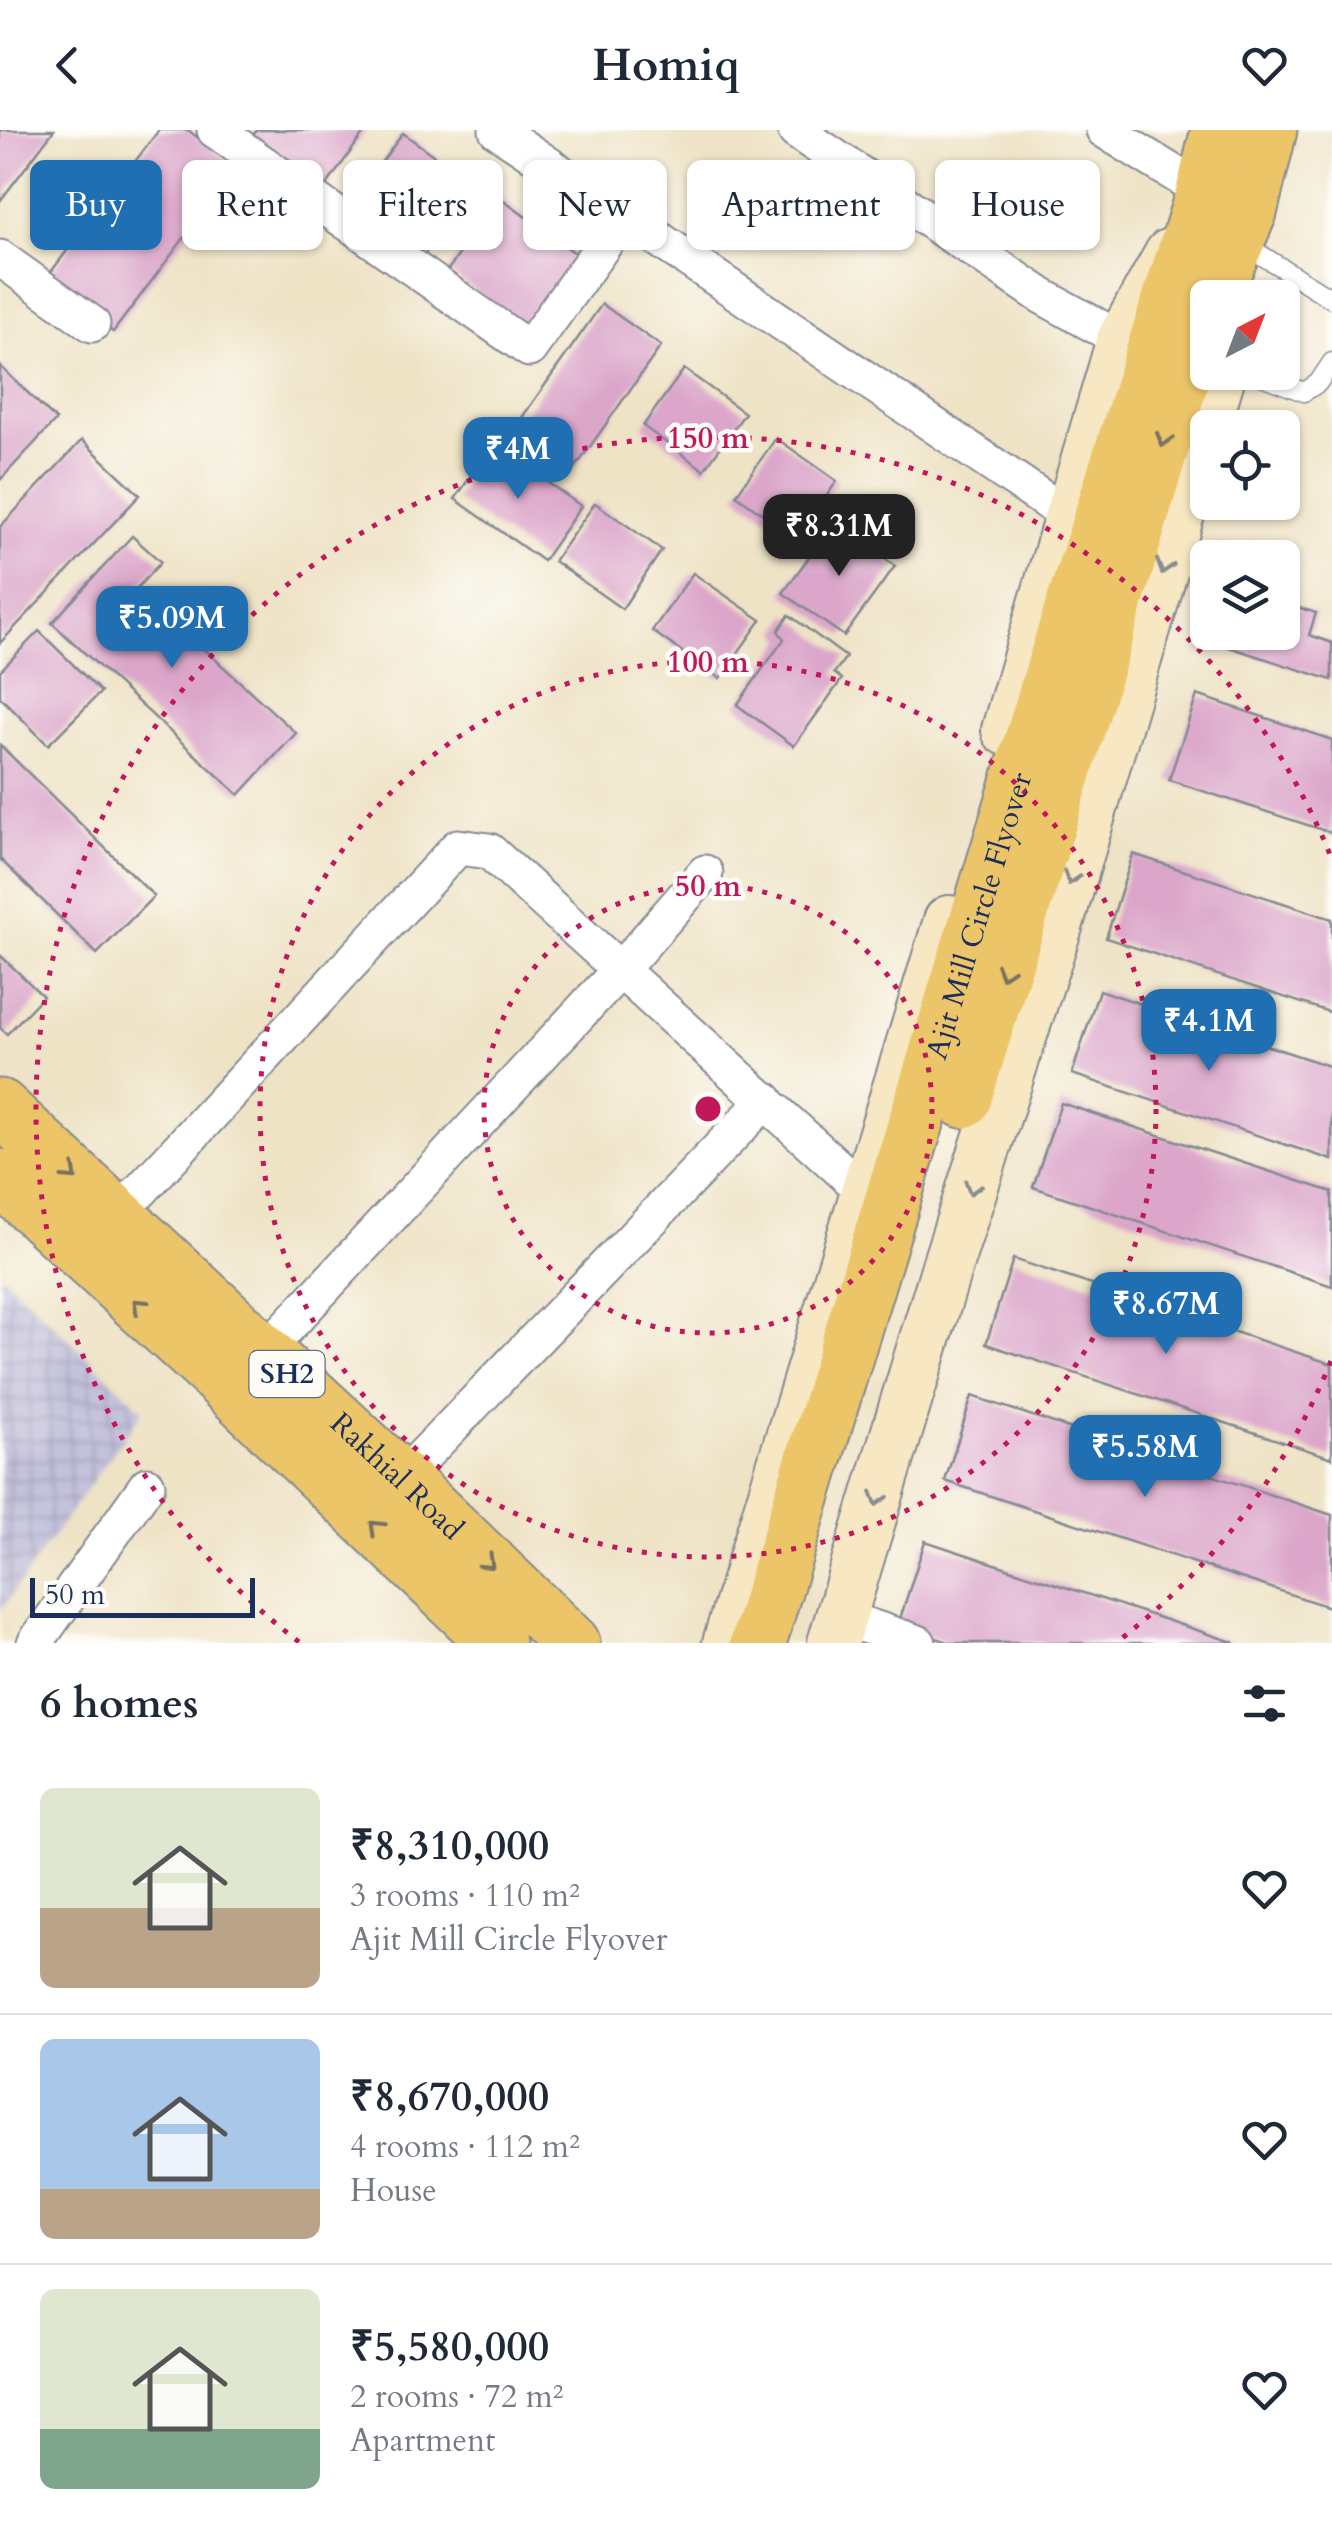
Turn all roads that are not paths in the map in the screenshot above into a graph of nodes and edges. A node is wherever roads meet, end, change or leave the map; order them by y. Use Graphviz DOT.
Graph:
graph roads {
  1 [pos="215,130"];
  2 [pos="497,130"];
  3 [pos="1104,130"];
  4 [pos="1219,130"];
  5 [pos="1269,130"];
  6 [pos="796,131"];
  7 [pos="541,160"];
  8 [pos="1235,218"];
  9 [pos="667,245"];
  10 [pos="600,250"];
  11 [pos="0,258"];
  12 [pos="1217,280"];
  13 [pos="1239,280"];
  14 [pos="1332,299"];
  15 [pos="92,324"];
  16 [pos="1122,340"];
  17 [pos="1190,348"];
  18 [pos="1332,362"];
  19 [pos="1216,390"];
  20 [pos="1294,390"];
  21 [pos="1070,517"];
  22 [pos="1076,668"];
  23 [pos="704,873"];
  24 [pos="620,970"];
  25 [pos="766,1100"];
  26 [pos="0,1107"];
  27 [pos="0,1177"];
  28 [pos="864,1191"];
  29 [pos="117,1216"];
  30 [pos="264,1352"];
  31 [pos="401,1479"];
  32 [pos="147,1485"];
  33 [pos="825,1635"];
  34 [pos="35,1643"];
  35 [pos="496,1643"];
  36 [pos="572,1643"];
  37 [pos="728,1643"];
  38 [pos="758,1643"];
  39 [pos="918,1643"];
  1 -- 10 [label="street"];
  2 -- 7 [label="street"];
  3 -- 8 [label="street"];
  4 -- 8 [label="main road"];
  5 -- 8 [label="main road"];
  6 -- 16 [label="street"];
  8 -- 12 [label="main road"];
  8 -- 13 [label="street"];
  8 -- 14 [label="lane"];
  8 -- 16 [label="street"];
  8 -- 22 [label="main road, Ajit Mill Circle Flyover"];
  9 -- 21 [label="street"];
  11 -- 15 [label="street"];
  16 -- 21 [label="street"];
  17 -- 22 [label="main road, Ajit Mill Circle Flyover, one-way"];
  18 -- 20 [label="lane"];
  19 -- 33 [label="street, one-way"];
  21 -- 28 [label="street"];
  22 -- 33 [label="main road, Ajit Mill Circle Flyover, one-way"];
  22 -- 38 [label="main road, Ajit Mill Circle Flyover"];
  23 -- 24 [label="street"];
  24 -- 25 [label="street"];
  24 -- 29 [label="street"];
  24 -- 30 [label="street"];
  25 -- 28 [label="street"];
  25 -- 31 [label="street"];
  26 -- 29 [label="main road, Rakhial Road / SH2, one-way"];
  35 -- 27 [label="main road, Rakhial Road / SH2, one-way"];
  28 -- 37 [label="street"];
  29 -- 30 [label="main road, Rakhial Road / SH2"];
  30 -- 31 [label="main road, Rakhial Road / SH2"];
  31 -- 36 [label="main road, Rakhial Road / SH2, one-way"];
  32 -- 34 [label="street"];
  33 -- 39 [label="street"];
}
